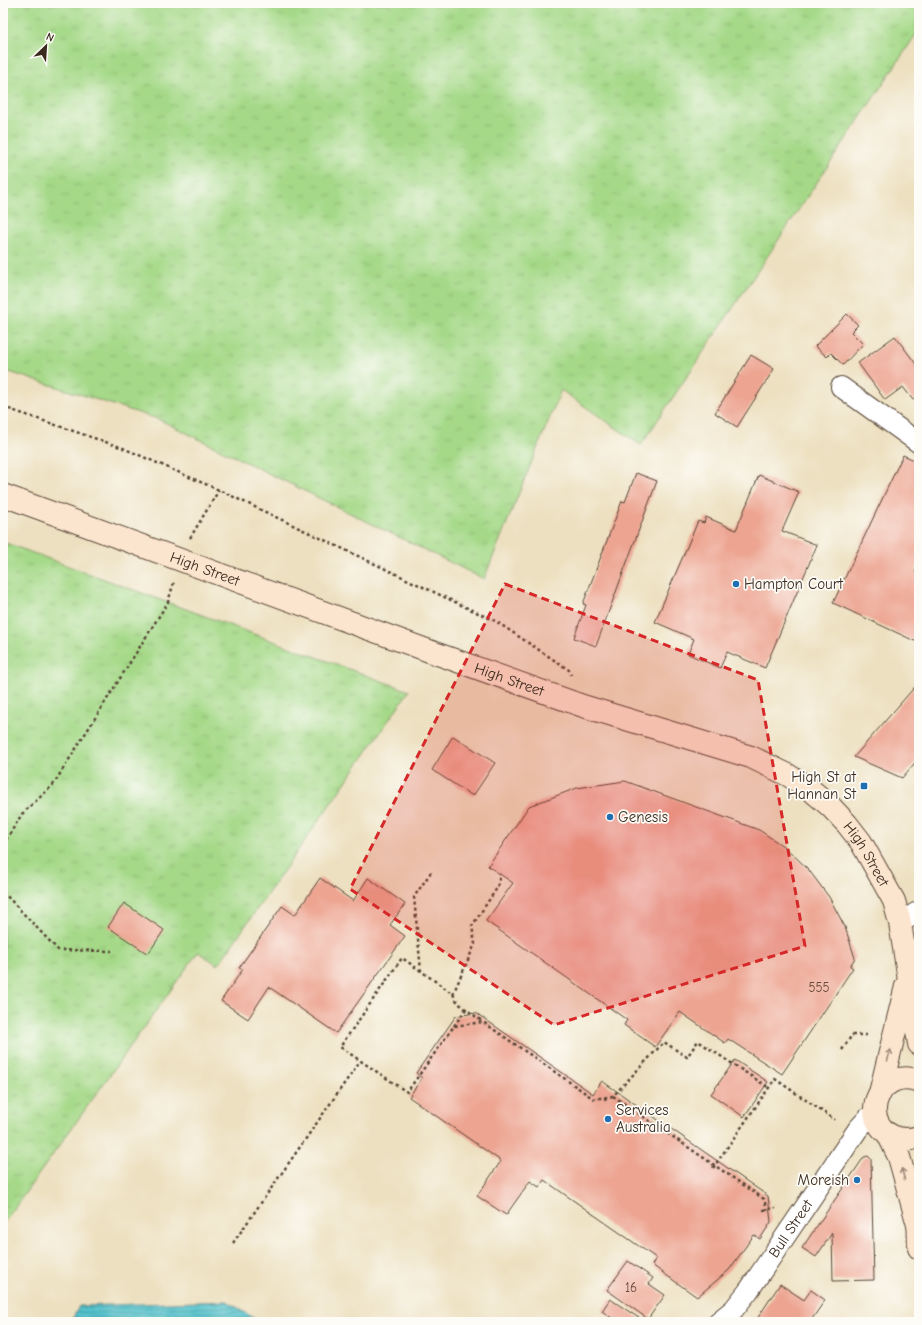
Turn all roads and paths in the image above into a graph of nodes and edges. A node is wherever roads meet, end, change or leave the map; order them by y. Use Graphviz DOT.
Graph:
graph roads {
  1 [pos="841,387"];
  2 [pos="3,407"];
  3 [pos="919,443"];
  4 [pos="3,495"];
  5 [pos="168,602"];
  6 [pos="583,706"];
  7 [pos="3,845"];
  8 [pos="431,872"];
  9 [pos="500,874"];
  10 [pos="3,892"];
  11 [pos="919,911"];
  12 [pos="900,923"];
  13 [pos="112,951"];
  14 [pos="421,971"];
  15 [pos="909,975"];
  16 [pos="453,994"];
  17 [pos="466,1009"];
  18 [pos="483,1022"];
  19 [pos="454,1026"];
  20 [pos="871,1035"];
  21 [pos="919,1044"];
  22 [pos="842,1050"];
  23 [pos="360,1060"];
  24 [pos="919,1081"];
  25 [pos="769,1088"];
  26 [pos="880,1093"];
  27 [pos="613,1096"];
  28 [pos="605,1097"];
  29 [pos="606,1103"];
  30 [pos="876,1114"];
  31 [pos="837,1121"];
  32 [pos="888,1134"];
  33 [pos="919,1137"];
  34 [pos="714,1167"];
  35 [pos="919,1200"];
  36 [pos="776,1208"];
  37 [pos="762,1210"];
  38 [pos="767,1210"];
  39 [pos="918,1225"];
  40 [pos="233,1243"];
  41 [pos="919,1248"];
  42 [pos="718,1322"];
  1 -- 3 [label="street"];
  2 -- 6 [label="path"];
  4 -- 6 [label="main road, High Street, bridge"];
  5 -- 7 [label="path"];
  6 -- 12 [label="main road, High Street"];
  8 -- 14 [label="path"];
  9 -- 16 [label="path"];
  10 -- 13 [label="path"];
  11 -- 12 [label="street"];
  12 -- 15 [label="main road, High Street"];
  14 -- 16 [label="path"];
  14 -- 23 [label="path"];
  15 -- 21 [label="main road, High Street"];
  26 -- 15 [label="main road, High Street, one-way"];
  16 -- 17 [label="path"];
  17 -- 18 [label="path"];
  17 -- 19 [label="path"];
  18 -- 19 [label="path"];
  18 -- 28 [label="path"];
  19 -- 23 [label="path"];
  20 -- 22 [label="path"];
  23 -- 40 [label="path"];
  24 -- 26 [label="main road"];
  25 -- 27 [label="path"];
  25 -- 31 [label="path"];
  25 -- 34 [label="path"];
  26 -- 30 [label="main road, High Street"];
  27 -- 28 [label="path"];
  27 -- 34 [label="path"];
  28 -- 29 [label="path"];
  30 -- 32 [label="main road"];
  30 -- 42 [label="street, Bull Street"];
  32 -- 33 [label="main road"];
  39 -- 32 [label="main road, one-way"];
  34 -- 38 [label="path"];
  35 -- 39 [label="main road"];
  36 -- 38 [label="path"];
  37 -- 38 [label="path"];
  39 -- 41 [label="main road"];
}
